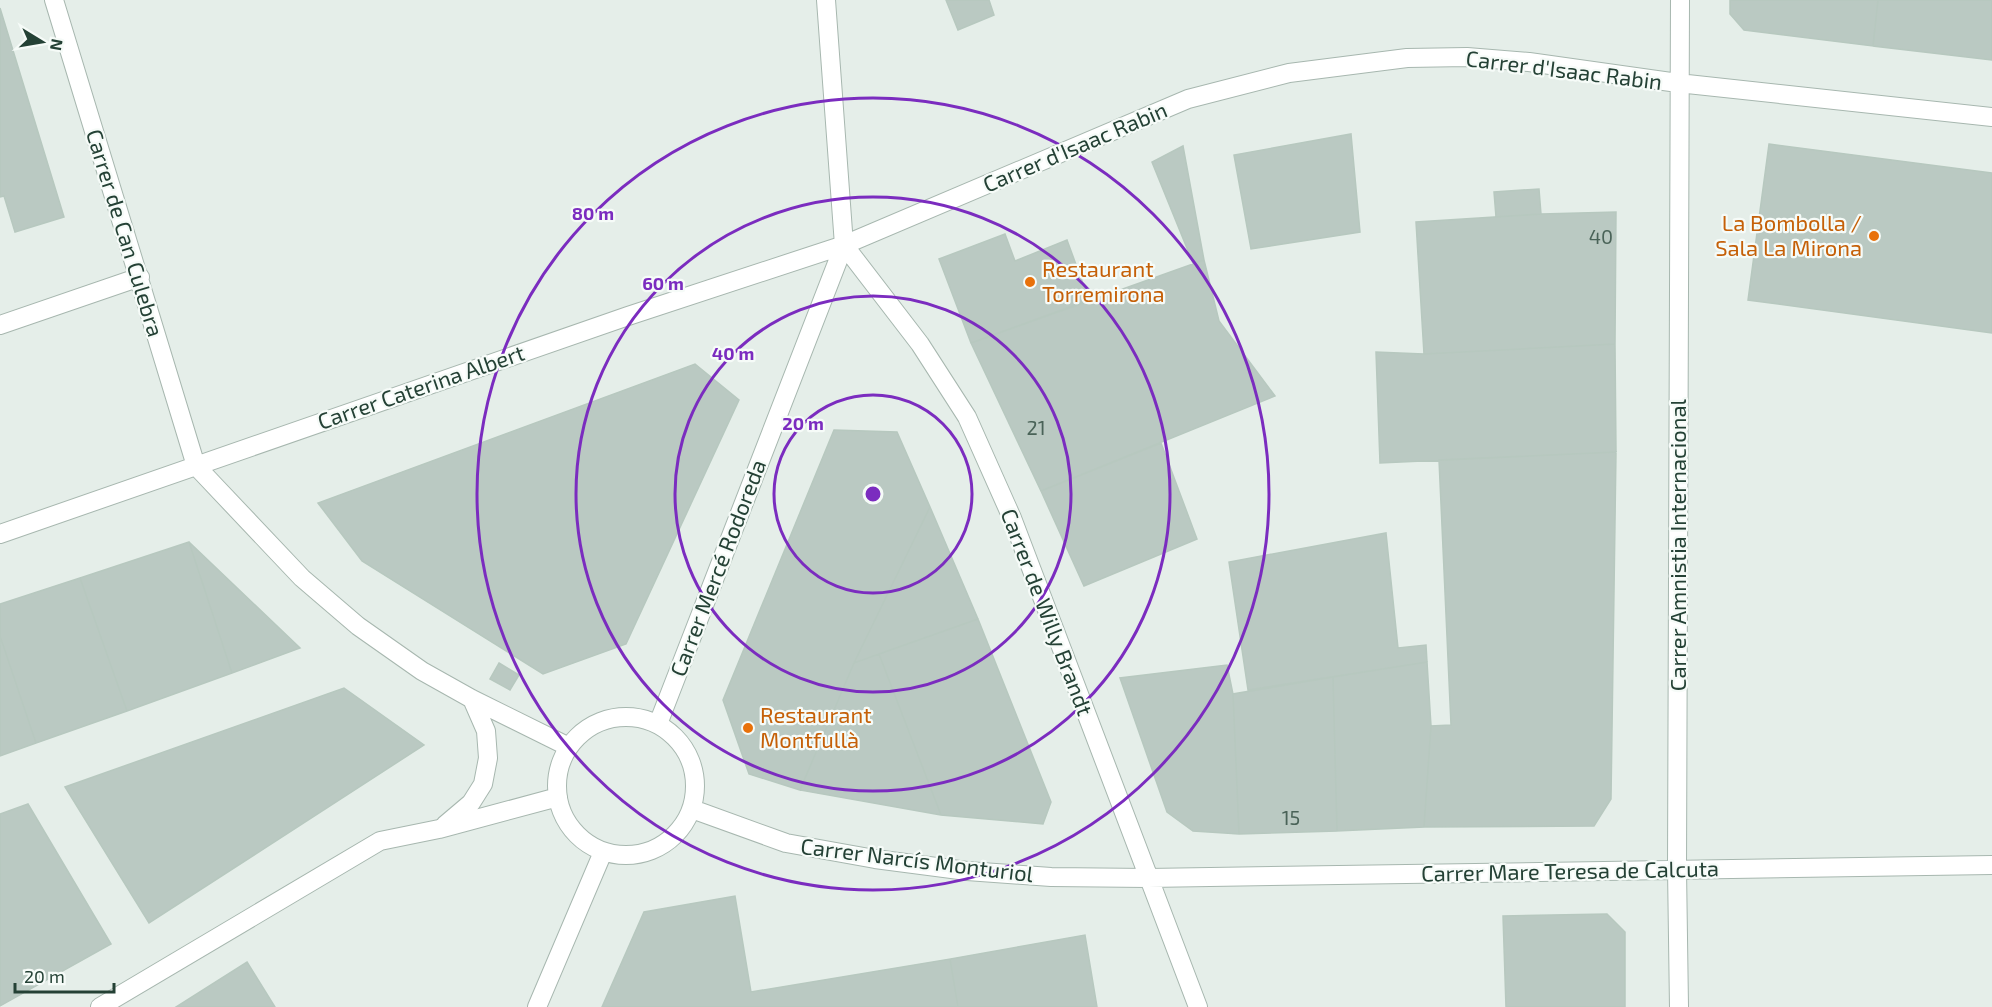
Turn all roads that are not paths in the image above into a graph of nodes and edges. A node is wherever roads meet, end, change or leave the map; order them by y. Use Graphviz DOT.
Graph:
graph roads {
  1 [pos="54,0"];
  2 [pos="826,0"];
  3 [pos="1680,0"];
  4 [pos="1678,83"];
  5 [pos="1992,117"];
  6 [pos="844,245"];
  7 [pos="140,277"];
  8 [pos="0,325"];
  9 [pos="196,466"];
  10 [pos="0,534"];
  11 [pos="472,699"];
  12 [pos="658,724"];
  13 [pos="569,747"];
  14 [pos="558,797"];
  15 [pos="692,809"];
  16 [pos="438,829"];
  17 [pos="603,852"];
  18 [pos="1992,865"];
  19 [pos="1677,869"];
  20 [pos="1148,878"];
  21 [pos="100,1007"];
  22 [pos="537,1007"];
  23 [pos="1198,1007"];
  24 [pos="1679,1007"];
  1 -- 7 [label="street, Carrer de Can Culebra"];
  2 -- 6 [label="street"];
  3 -- 4 [label="street, Carrer Amnistia Internacional"];
  4 -- 5 [label="street, Carrer d'Isaac Rabin"];
  4 -- 6 [label="street, Carrer d'Isaac Rabin"];
  4 -- 19 [label="street, Carrer Amnistia Internacional"];
  6 -- 9 [label="street, Carrer Caterina Albert"];
  6 -- 12 [label="street, Carrer Mercé Rodoreda"];
  6 -- 20 [label="street, Carrer de Willy Brandt"];
  7 -- 8 [label="street"];
  7 -- 9 [label="street, Carrer de Can Culebra"];
  9 -- 10 [label="street, Carrer Caterina Albert"];
  9 -- 11 [label="street"];
  11 -- 13 [label="street"];
  11 -- 16 [label="street"];
  12 -- 13 [label="street"];
  12 -- 15 [label="street"];
  13 -- 14 [label="street"];
  14 -- 16 [label="street"];
  14 -- 17 [label="street"];
  15 -- 17 [label="street"];
  15 -- 20 [label="street, Carrer Narcís Monturiol"];
  16 -- 21 [label="street"];
  17 -- 22 [label="street"];
  18 -- 19 [label="street, Carrer Mare Teresa de Calcuta"];
  19 -- 20 [label="street, Carrer Mare Teresa de Calcuta"];
  19 -- 24 [label="street, Carrer Amnistia Internacional"];
  20 -- 23 [label="street, Carrer de Willy Brandt"];
}
